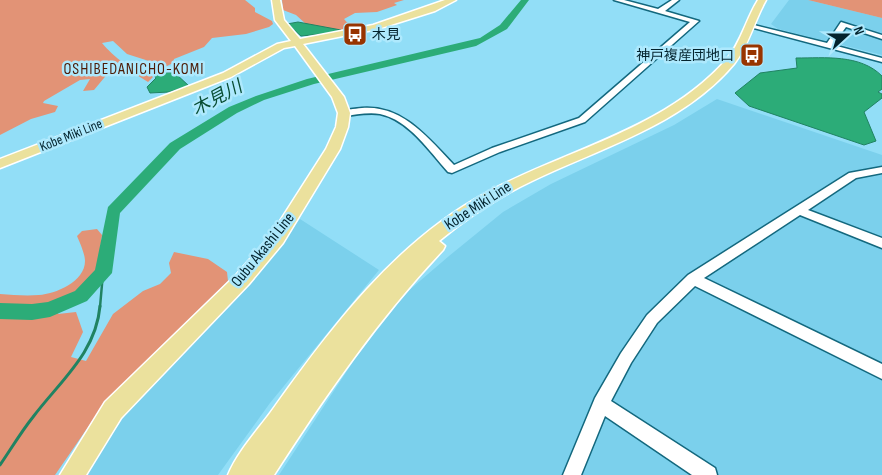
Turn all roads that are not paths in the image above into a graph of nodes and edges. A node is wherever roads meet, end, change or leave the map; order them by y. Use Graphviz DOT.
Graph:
graph roads {
  1 [pos="276,0"];
  2 [pos="452,0"];
  3 [pos="617,0"];
  4 [pos="676,0"];
  5 [pos="763,0"];
  6 [pos="660,11"];
  7 [pos="756,27"];
  8 [pos="882,37"];
  9 [pos="297,42"];
  10 [pos="830,44"];
  11 [pos="882,59"];
  12 [pos="344,113"];
  13 [pos="0,164"];
  14 [pos="882,170"];
  15 [pos="800,211"];
  16 [pos="882,243"];
  17 [pos="693,279"];
  18 [pos="882,372"];
  19 [pos="601,404"];
  20 [pos="72,475"];
  21 [pos="240,475"];
  22 [pos="260,475"];
  23 [pos="572,475"];
  24 [pos="708,475"];
  1 -- 9 [label="main road"];
  2 -- 9 [label="main road, Kobe Miki Line"];
  3 -- 6 [label="street"];
  4 -- 6 [label="street"];
  5 -- 7 [label="main road, Kobe Miki Line"];
  6 -- 12 [label="street"];
  7 -- 10 [label="street"];
  7 -- 11 [label="street"];
  7 -- 21 [label="main road, Kobe Miki Line"];
  7 -- 22 [label="main road, Kobe Miki Line"];
  8 -- 10 [label="street"];
  9 -- 12 [label="main road"];
  9 -- 13 [label="main road, Kobe Miki Line"];
  10 -- 11 [label="street"];
  12 -- 20 [label="main road, Oubu Akashi Line"];
  14 -- 15 [label="street"];
  15 -- 16 [label="street"];
  15 -- 17 [label="street"];
  17 -- 18 [label="street"];
  17 -- 19 [label="street"];
  19 -- 23 [label="street"];
  19 -- 24 [label="street"];
}
